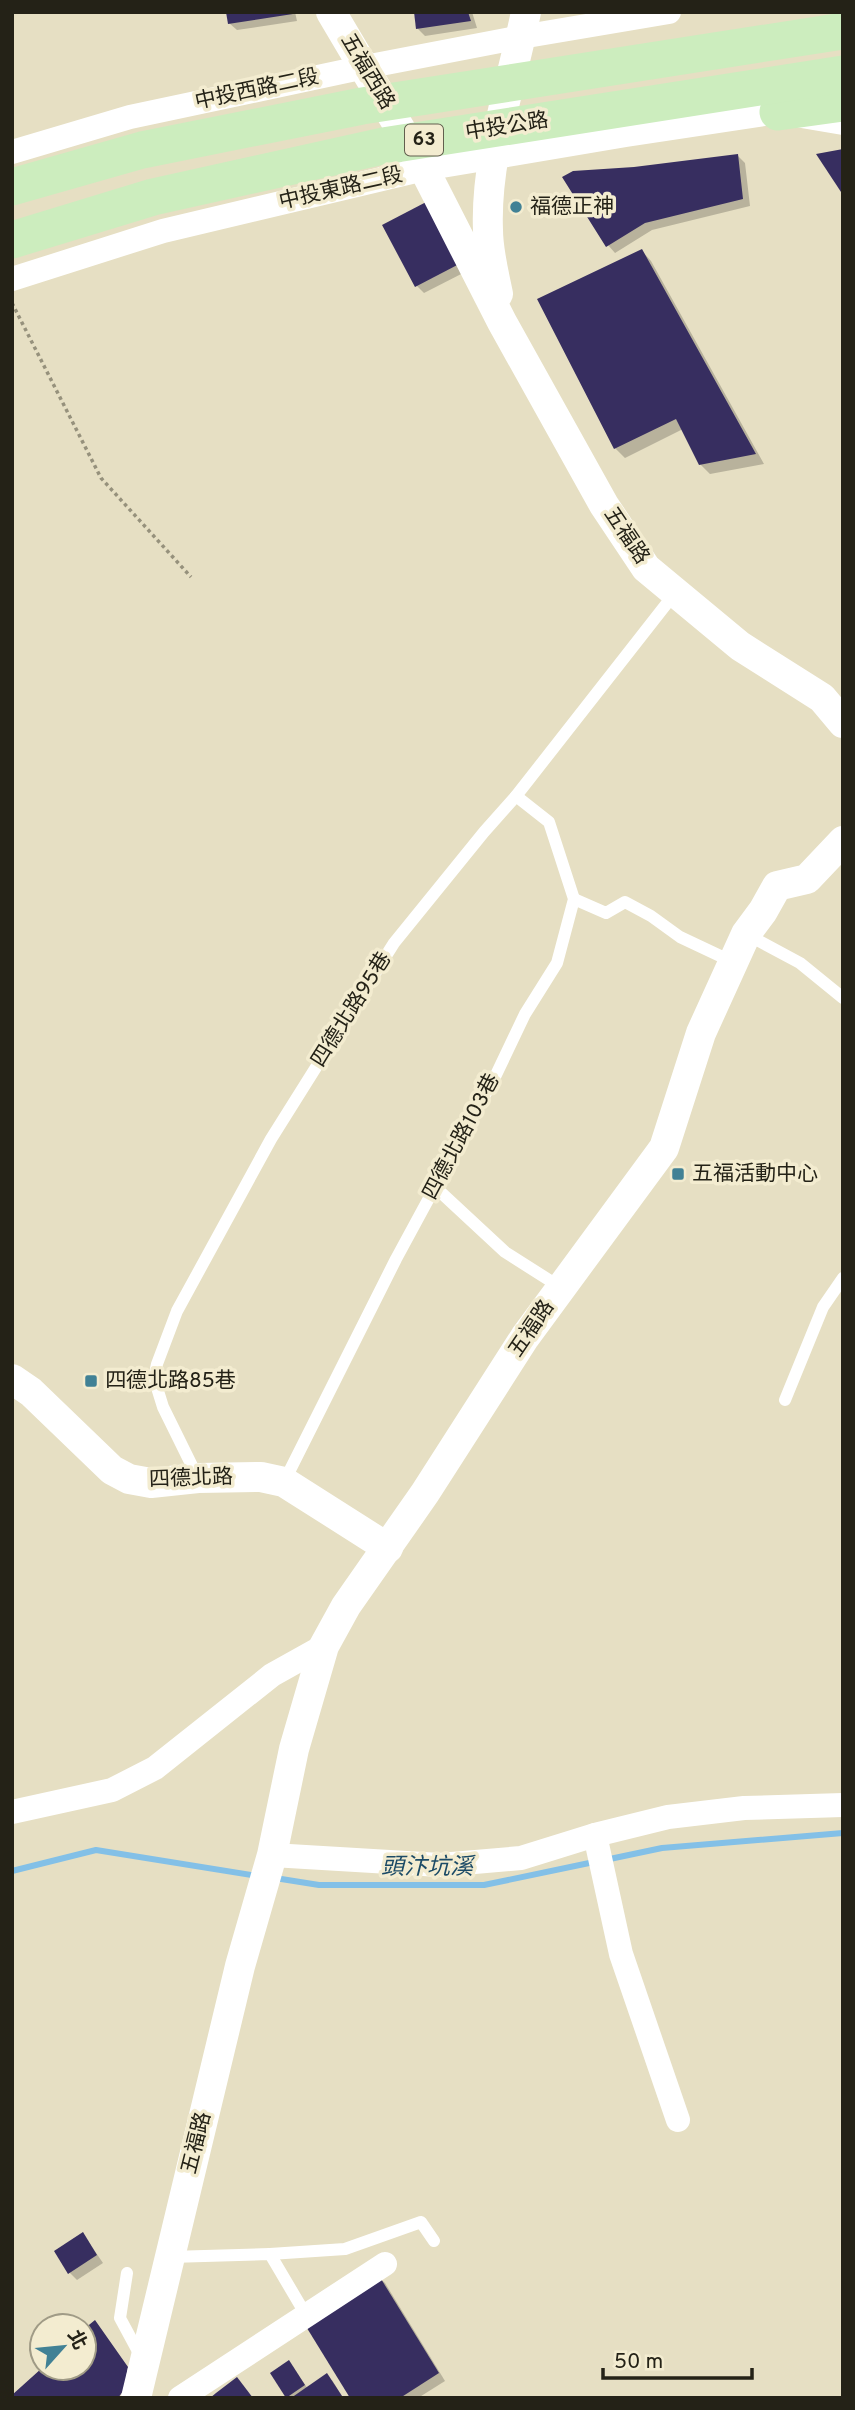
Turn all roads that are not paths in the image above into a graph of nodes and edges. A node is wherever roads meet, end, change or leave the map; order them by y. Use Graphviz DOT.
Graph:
graph roads {
  1 [pos="331,12"];
  2 [pos="669,12"];
  3 [pos="523,24"];
  4 [pos="843,30"];
  5 [pos="365,67"];
  6 [pos="843,74"];
  7 [pos="843,103"];
  8 [pos="778,112"];
  9 [pos="843,123"];
  10 [pos="12,152"];
  11 [pos="494,157"];
  12 [pos="424,169"];
  13 [pos="12,187"];
  14 [pos="12,240"];
  15 [pos="12,279"];
  16 [pos="502,322"];
  17 [pos="676,592"];
  18 [pos="843,723"];
  19 [pos="516,796"];
  20 [pos="843,841"];
  21 [pos="574,899"];
  22 [pos="746,934"];
  23 [pos="733,962"];
  24 [pos="843,998"];
  25 [pos="435,1187"];
  26 [pos="843,1278"];
  27 [pos="560,1287"];
  28 [pos="12,1380"];
  29 [pos="785,1400"];
  30 [pos="198,1478"];
  31 [pos="284,1482"];
  32 [pos="388,1548"];
  33 [pos="324,1646"];
  34 [pos="843,1805"];
  35 [pos="12,1812"];
  36 [pos="595,1835"];
  37 [pos="272,1855"];
  38 [pos="678,2120"];
  39 [pos="434,2241"];
  40 [pos="270,2254"];
  41 [pos="170,2257"];
  42 [pos="385,2264"];
  43 [pos="127,2273"];
  44 [pos="306,2315"];
  45 [pos="144,2363"];
  46 [pos="136,2398"];
  47 [pos="180,2398"];
  1 -- 5 [label="street, 五福西路"];
  2 -- 3 [label="street, 中投西路二段"];
  3 -- 5 [label="street, 中投西路二段"];
  3 -- 11 [label="street, 五福路"];
  4 -- 13 [label="main road, 中投公路 / 63"];
  5 -- 10 [label="street, 中投西路二段"];
  5 -- 12 [label="street, 五福西路"];
  6 -- 14 [label="main road, 中投公路 / 63"];
  7 -- 8 [label="main road"];
  8 -- 9 [label="street, 中投東路二段"];
  8 -- 11 [label="street, 中投東路二段"];
  11 -- 12 [label="street, 中投東路二段"];
  11 -- 16 [label="street, 五福路"];
  12 -- 15 [label="street, 中投東路二段"];
  12 -- 16 [label="street, 五福路"];
  16 -- 17 [label="street, 五福路"];
  17 -- 18 [label="street, 五福路"];
  17 -- 19 [label="lane, 四德北路95巷"];
  19 -- 21 [label="lane"];
  19 -- 30 [label="lane, 四德北路95巷"];
  20 -- 22 [label="street, 五福路"];
  21 -- 23 [label="lane"];
  21 -- 25 [label="lane, 四德北路103巷"];
  22 -- 23 [label="street, 五福路"];
  22 -- 24 [label="lane"];
  23 -- 27 [label="street, 五福路"];
  25 -- 27 [label="lane"];
  25 -- 31 [label="lane, 四德北路103巷"];
  26 -- 29 [label="lane"];
  27 -- 32 [label="street, 五福路"];
  28 -- 30 [label="street, 四德北路"];
  30 -- 31 [label="street, 四德北路"];
  31 -- 32 [label="street, 四德北路"];
  32 -- 33 [label="street, 五福路"];
  33 -- 35 [label="street"];
  33 -- 37 [label="street, 五福路"];
  34 -- 36 [label="street"];
  36 -- 37 [label="street"];
  36 -- 38 [label="street"];
  37 -- 41 [label="street, 五福路"];
  39 -- 40 [label="lane"];
  40 -- 41 [label="lane"];
  40 -- 44 [label="lane"];
  41 -- 45 [label="street, 五福路"];
  42 -- 44 [label="street"];
  43 -- 45 [label="lane"];
  44 -- 47 [label="street"];
  45 -- 46 [label="street, 五福路"];
}
